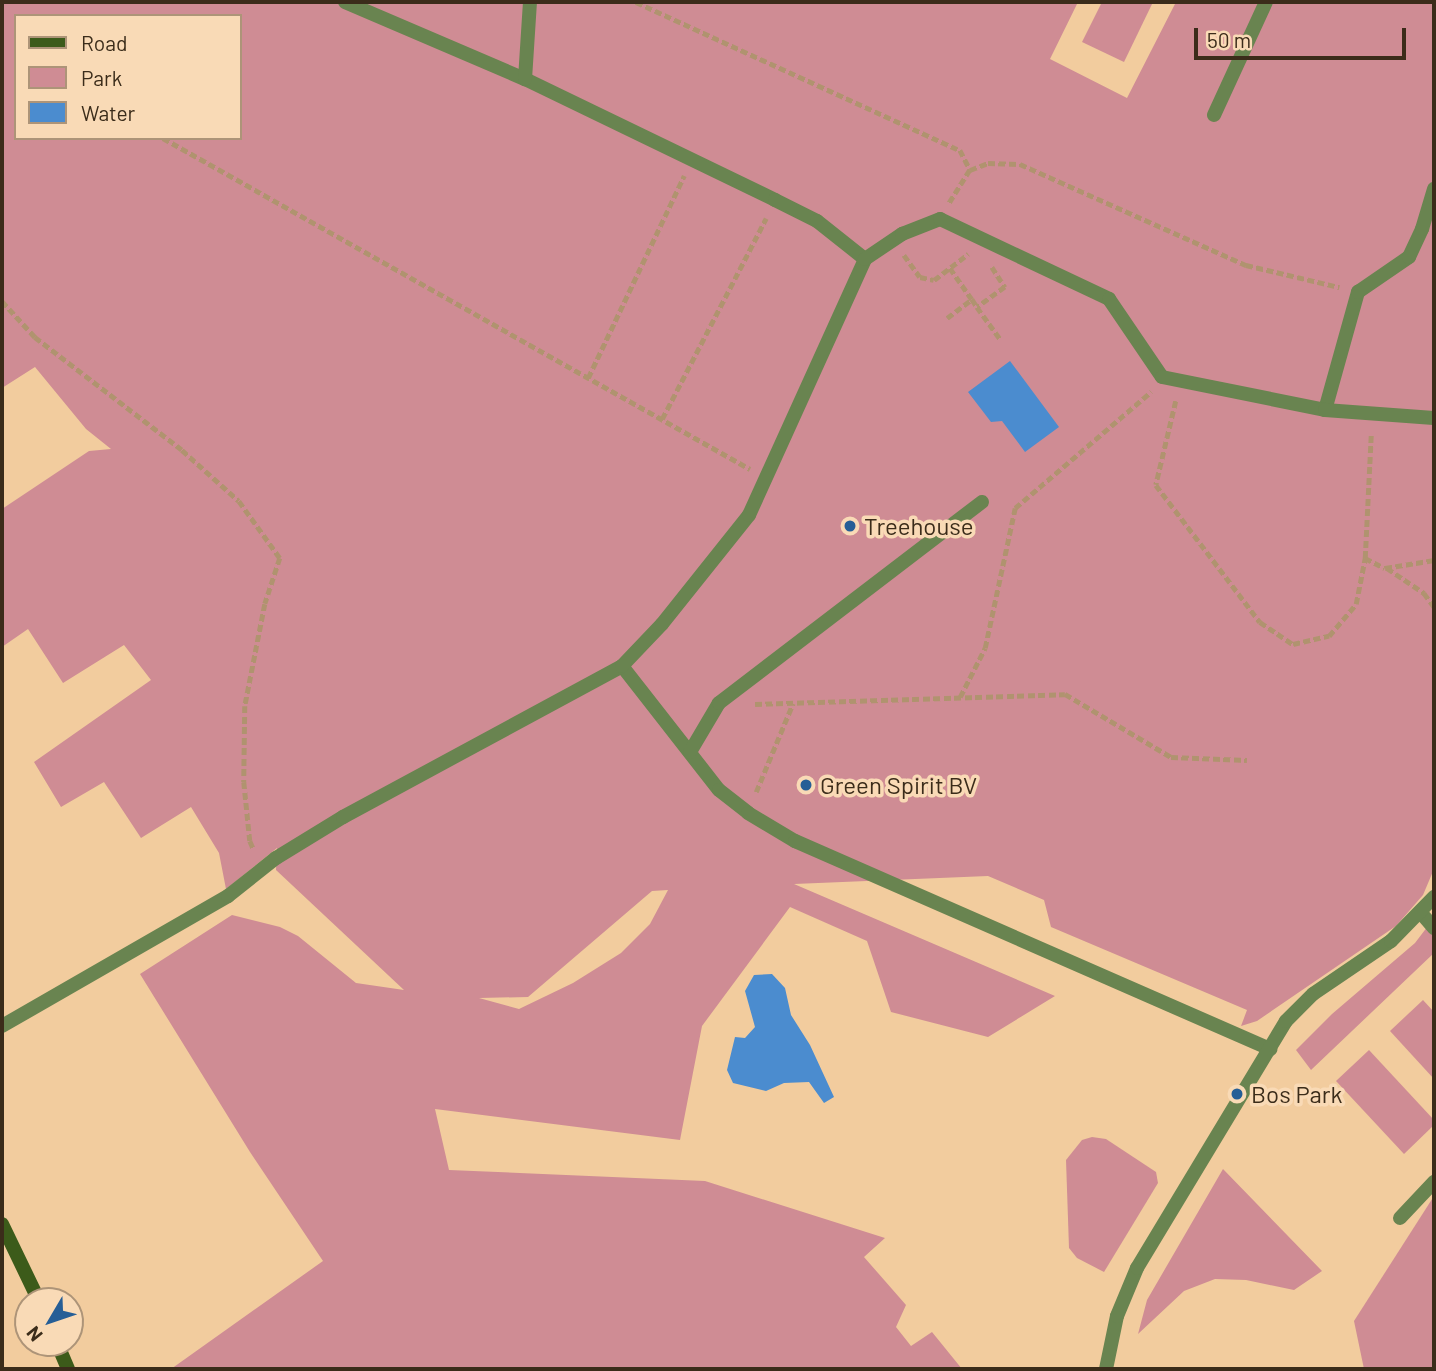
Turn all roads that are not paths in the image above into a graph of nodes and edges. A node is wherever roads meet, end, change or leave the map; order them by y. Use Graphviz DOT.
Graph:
graph roads {
  1 [pos="345,2"];
  2 [pos="530,2"];
  3 [pos="1266,2"];
  4 [pos="525,79"];
  5 [pos="1214,115"];
  6 [pos="1434,189"];
  7 [pos="865,259"];
  8 [pos="1325,410"];
  9 [pos="1434,418"];
  10 [pos="982,502"];
  11 [pos="622,666"];
  12 [pos="690,752"];
  13 [pos="1434,897"];
  14 [pos="1421,913"];
  15 [pos="1434,928"];
  16 [pos="2,1026"];
  17 [pos="1270,1049"];
  18 [pos="1434,1182"];
  19 [pos="1400,1218"];
  20 [pos="2,1224"];
  21 [pos="32,1287"];
  22 [pos="1106,1369"];
  1 -- 4 [label="street"];
  2 -- 4 [label="street"];
  3 -- 5 [label="street"];
  4 -- 7 [label="street"];
  6 -- 8 [label="street"];
  7 -- 8 [label="street"];
  7 -- 11 [label="street"];
  8 -- 9 [label="street"];
  10 -- 12 [label="street"];
  11 -- 12 [label="street"];
  11 -- 16 [label="street"];
  12 -- 17 [label="street"];
  13 -- 14 [label="street"];
  14 -- 15 [label="street"];
  14 -- 17 [label="street"];
  17 -- 22 [label="street"];
  18 -- 19 [label="street"];
  20 -- 21 [label="street"];
}
